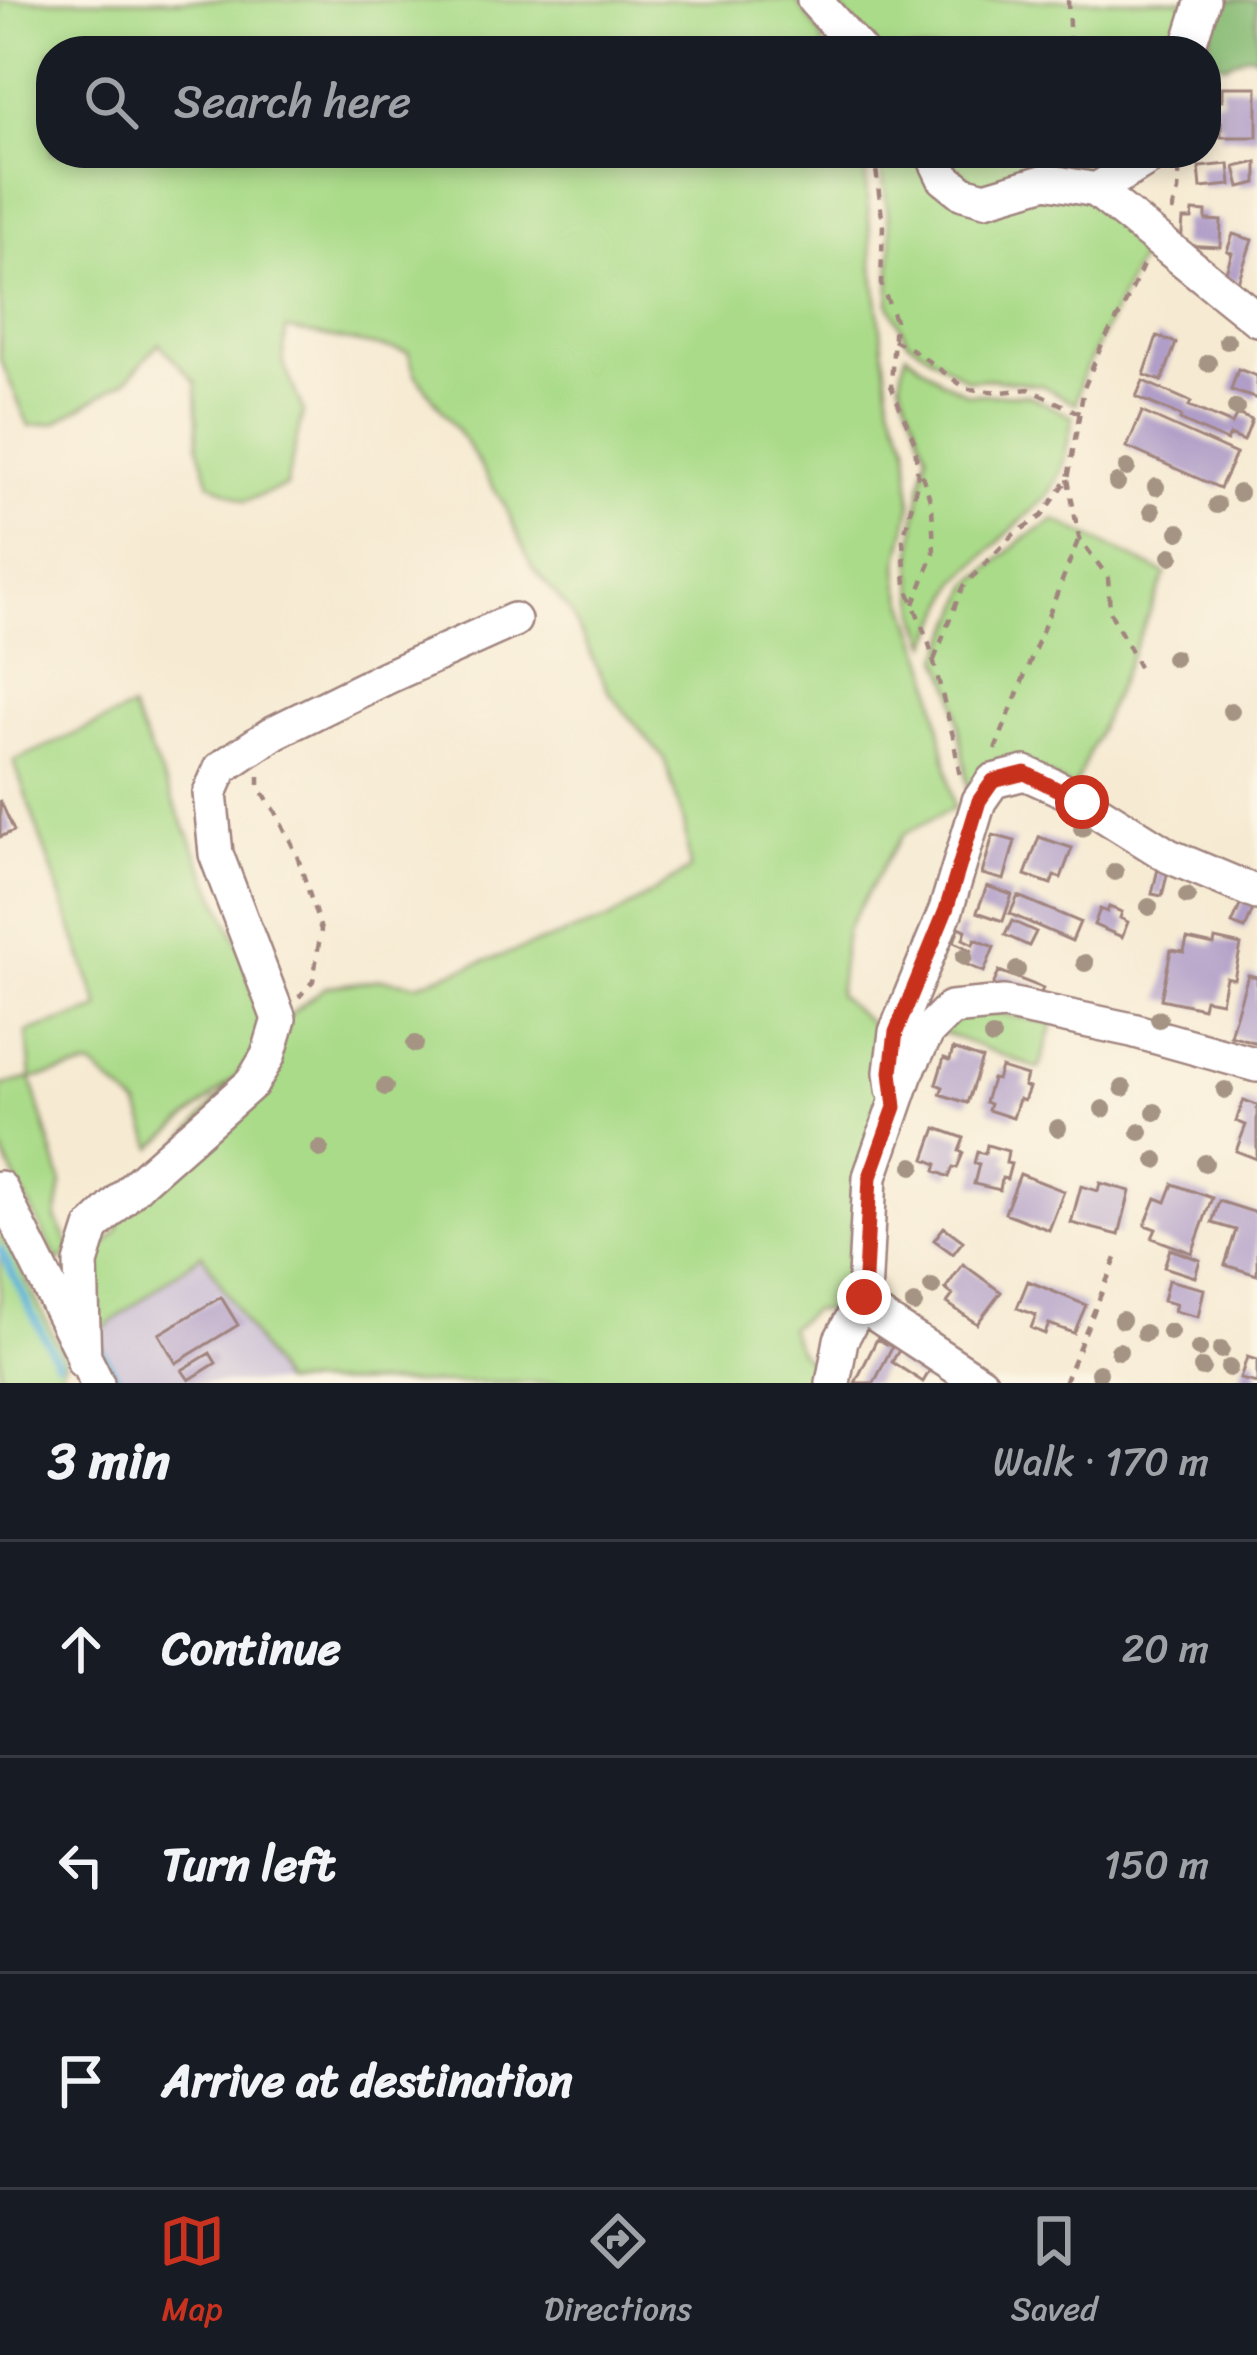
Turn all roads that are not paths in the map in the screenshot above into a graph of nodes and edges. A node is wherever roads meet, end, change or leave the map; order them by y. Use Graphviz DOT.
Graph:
graph roads {
  1 [pos="814,0"];
  2 [pos="1203,0"];
  3 [pos="846,36"];
  4 [pos="1192,36"];
  5 [pos="939,168"];
  6 [pos="1133,168"];
  7 [pos="1096,190"];
  8 [pos="1257,319"];
  9 [pos="514,620"];
  10 [pos="1257,892"];
  11 [pos="1257,1065"];
  12 [pos="895,1107"];
  13 [pos="0,1188"];
  14 [pos="860,1304"];
  15 [pos="91,1372"];
  16 [pos="833,1383"];
  17 [pos="981,1383"];
  1 -- 3 [label="street"];
  2 -- 4 [label="street"];
  5 -- 7 [label="street"];
  6 -- 7 [label="street"];
  7 -- 8 [label="street"];
  9 -- 15 [label="street"];
  10 -- 12 [label="street"];
  11 -- 12 [label="street"];
  12 -- 14 [label="street"];
  13 -- 15 [label="street"];
  14 -- 16 [label="street"];
  14 -- 17 [label="street"];
}
